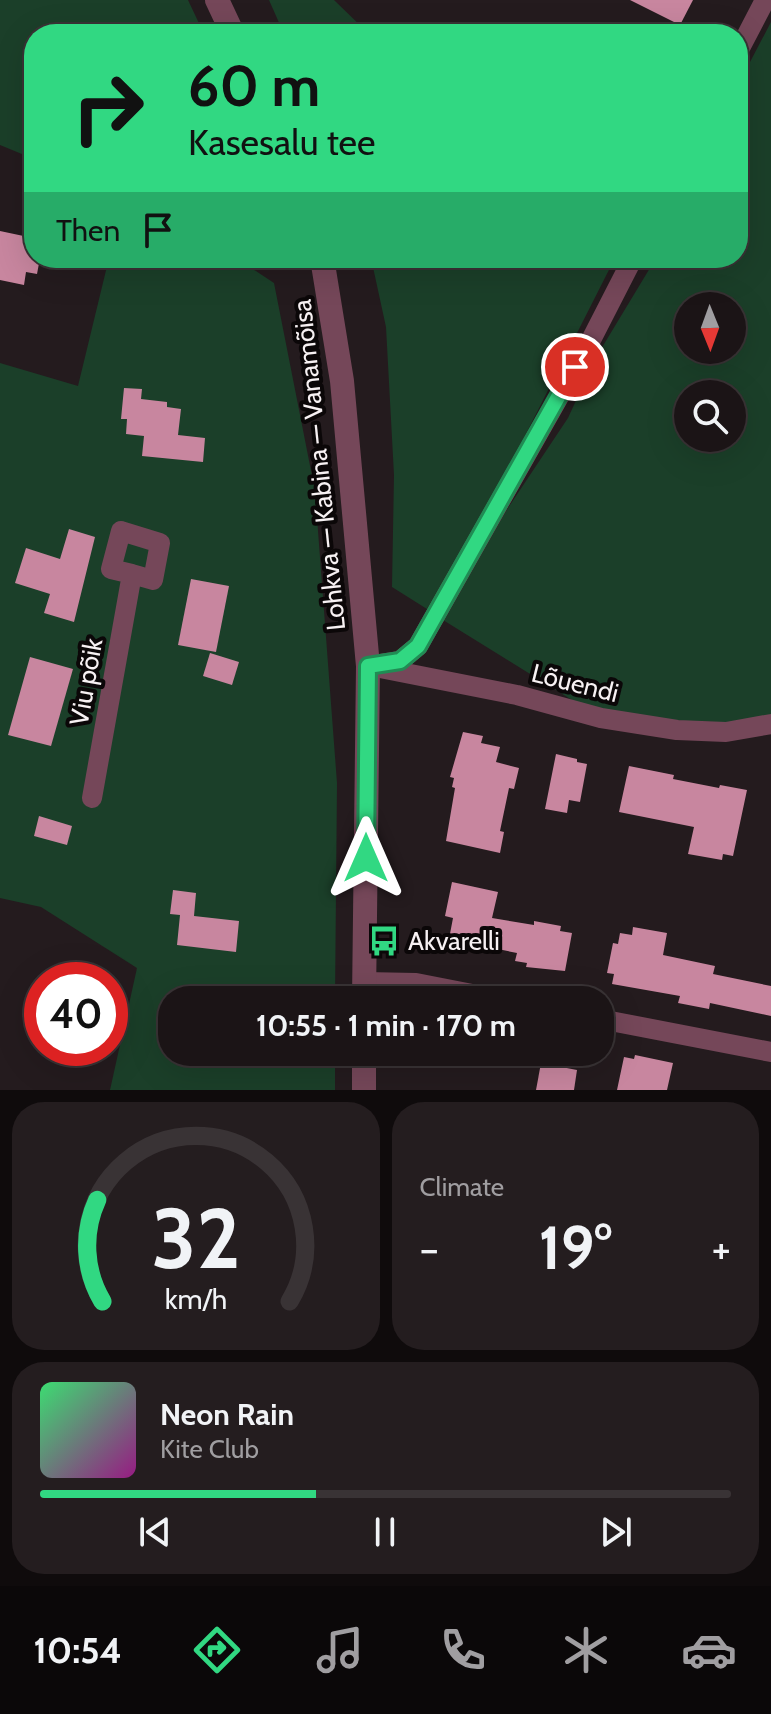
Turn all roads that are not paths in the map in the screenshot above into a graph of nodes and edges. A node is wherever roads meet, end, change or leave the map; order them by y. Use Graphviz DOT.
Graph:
graph roads {
  1 [pos="217,0"];
  2 [pos="765,0"];
  3 [pos="228,24"];
  4 [pos="748,33"];
  5 [pos="324,268"];
  6 [pos="628,268"];
  7 [pos="132,574"];
  8 [pos="368,666"];
  9 [pos="771,724"];
  10 [pos="92,798"];
  11 [pos="364,986"];
  12 [pos="396,986"];
  13 [pos="431,986"];
  14 [pos="614,1022"];
  15 [pos="771,1052"];
  16 [pos="364,1066"];
  17 [pos="364,1090"];
  1 -- 3 [label="street"];
  2 -- 4 [label="street"];
  5 -- 8 [label="street, Lohkva — Kabina — Vanamõisa"];
  6 -- 8 [label="street"];
  7 -- 10 [label="street, Viu põik"];
  8 -- 9 [label="street, Lõuendi"];
  8 -- 11 [label="street, Lohkva — Kabina — Vanamõisa"];
  12 -- 13 [label="street"];
  14 -- 15 [label="street"];
  16 -- 17 [label="street"];
}
